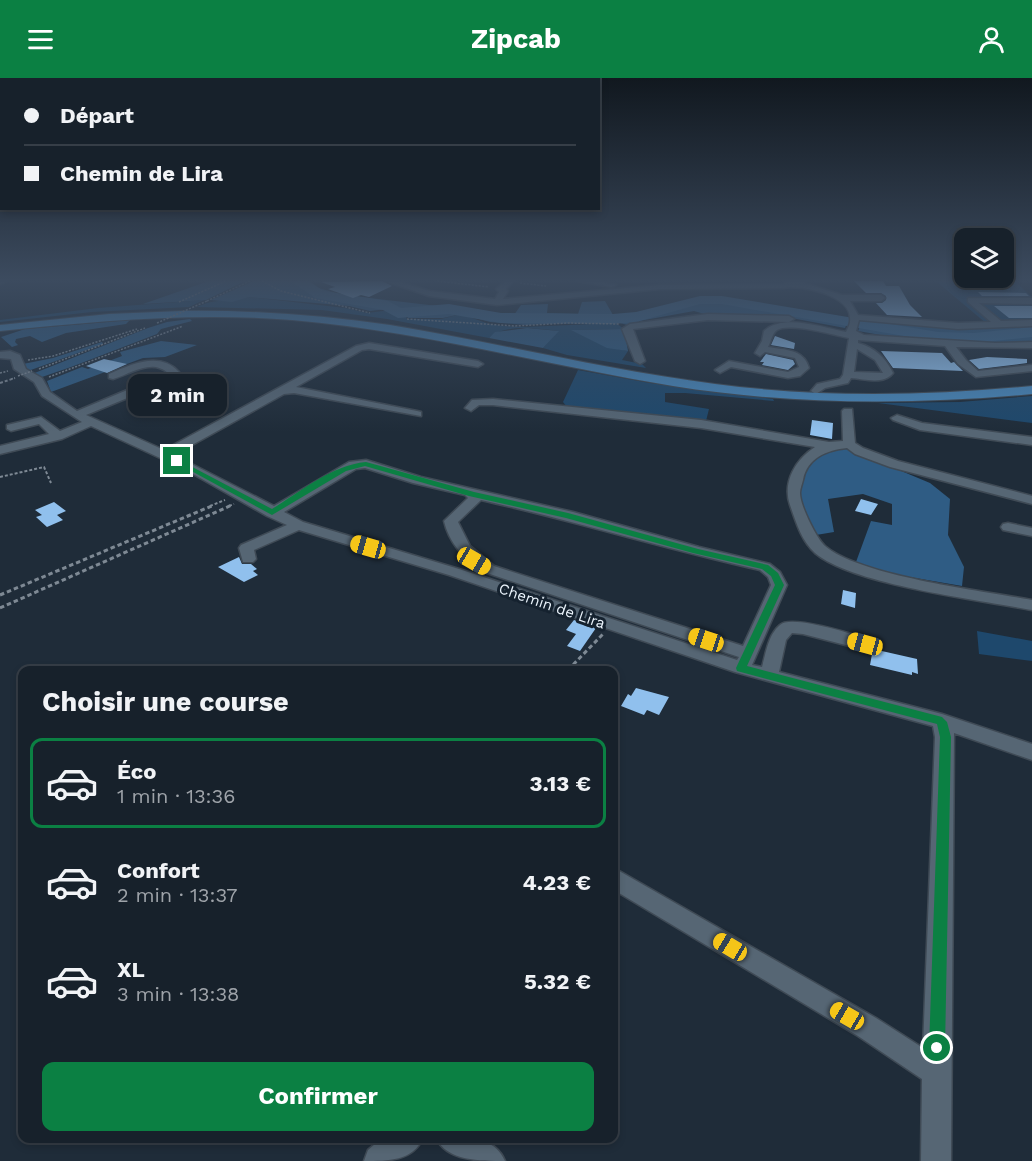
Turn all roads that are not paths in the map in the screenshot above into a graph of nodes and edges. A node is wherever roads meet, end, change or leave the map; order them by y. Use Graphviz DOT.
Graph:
graph roads {
  1 [pos="394,332"];
  2 [pos="424,332"];
  3 [pos="628,332"];
  4 [pos="769,332"];
  5 [pos="854,332"];
  6 [pos="856,332"];
  7 [pos="871,332"];
  8 [pos="0,342"];
  9 [pos="948,343"];
  10 [pos="1032,347"];
  11 [pos="872,351"];
  12 [pos="938,351"];
  13 [pos="957,356"];
  14 [pos="10,360"];
  15 [pos="640,361"];
  16 [pos="478,364"];
  17 [pos="1032,368"];
  18 [pos="720,370"];
  19 [pos="848,375"];
  20 [pos="113,376"];
  21 [pos="1032,384"];
  22 [pos="1032,390"];
  23 [pos="282,391"];
  24 [pos="816,391"];
  25 [pos="471,408"];
  26 [pos="848,411"];
  27 [pos="417,414"];
  28 [pos="76,415"];
  29 [pos="897,418"];
  30 [pos="91,422"];
  31 [pos="10,427"];
  32 [pos="58,436"];
  33 [pos="1032,441"];
  34 [pos="849,444"];
  35 [pos="829,446"];
  36 [pos="0,450"];
  37 [pos="164,455"];
  38 [pos="472,494"];
  39 [pos="1032,500"];
  40 [pos="272,513"];
  41 [pos="298,525"];
  42 [pos="1008,527"];
  43 [pos="1032,532"];
  44 [pos="248,558"];
  45 [pos="1032,605"];
  46 [pos="865,644"];
  47 [pos="749,654"];
  48 [pos="741,668"];
  49 [pos="769,676"];
  50 [pos="942,722"];
  51 [pos="1032,752"];
  52 [pos="618,880"];
  53 [pos="936,1072"];
  54 [pos="400,1143"];
  55 [pos="459,1143"];
  56 [pos="379,1161"];
  57 [pos="490,1161"];
  58 [pos="936,1161"];
  1 -- 22 [label="main road"];
  2 -- 24 [label="main road"];
  3 -- 15 [label="street"];
  4 -- 18 [label="street"];
  5 -- 19 [label="street"];
  6 -- 11 [label="street"];
  7 -- 9 [label="street"];
  8 -- 14 [label="street, Chemin de Lira"];
  9 -- 10 [label="street"];
  9 -- 13 [label="street"];
  10 -- 13 [label="street"];
  11 -- 12 [label="street"];
  11 -- 19 [label="street"];
  13 -- 17 [label="street"];
  14 -- 28 [label="street, Chemin de Lira"];
  16 -- 23 [label="street"];
  19 -- 24 [label="street"];
  20 -- 28 [label="street"];
  21 -- 24 [label="main road"];
  23 -- 27 [label="street"];
  23 -- 37 [label="street"];
  25 -- 35 [label="street"];
  26 -- 34 [label="street"];
  28 -- 30 [label="street, Chemin de Lira"];
  29 -- 33 [label="street"];
  30 -- 32 [label="street"];
  30 -- 37 [label="street, Chemin de Lira"];
  31 -- 32 [label="street"];
  32 -- 36 [label="street"];
  34 -- 35 [label="street"];
  34 -- 39 [label="street"];
  35 -- 45 [label="street"];
  37 -- 40 [label="street, Chemin de Lira"];
  38 -- 40 [label="street"];
  38 -- 47 [label="street"];
  38 -- 47 [label="street"];
  40 -- 41 [label="street, Chemin de Lira"];
  41 -- 44 [label="street"];
  41 -- 48 [label="street, Chemin de Lira"];
  42 -- 43 [label="street"];
  46 -- 49 [label="street"];
  47 -- 48 [label="street"];
  48 -- 49 [label="street, Chemin de Lira"];
  49 -- 50 [label="street, Chemin de Lira"];
  50 -- 51 [label="street, Chemin de Lira"];
  50 -- 53 [label="street"];
  52 -- 53 [label="street"];
  53 -- 58 [label="street"];
  54 -- 56 [label="street"];
  55 -- 57 [label="street"];
}
